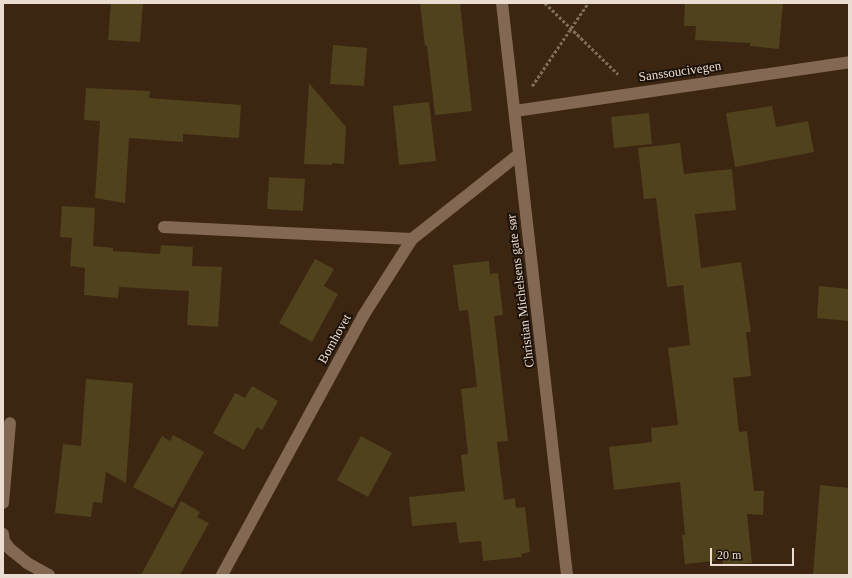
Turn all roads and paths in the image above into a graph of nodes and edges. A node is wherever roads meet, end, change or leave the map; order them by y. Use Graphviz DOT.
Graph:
graph roads {
  1 [pos="502,3"];
  2 [pos="545,3"];
  3 [pos="588,3"];
  4 [pos="572,27"];
  5 [pos="849,62"];
  6 [pos="636,93"];
  7 [pos="515,111"];
  8 [pos="518,155"];
  9 [pos="164,227"];
  10 [pos="412,239"];
  11 [pos="10,423"];
  12 [pos="3,503"];
  13 [pos="3,534"];
  14 [pos="49,575"];
  15 [pos="222,575"];
  16 [pos="567,575"];
  1 -- 7 [label="street, Christian Michelsens gate sør"];
  2 -- 4 [label="path"];
  3 -- 4 [label="path"];
  4 -- 6 [label="path"];
  4 -- 7 [label="path"];
  5 -- 6 [label="street, Sanssoucivegen"];
  6 -- 7 [label="street, Sanssoucivegen"];
  7 -- 8 [label="street, Christian Michelsens gate sør"];
  8 -- 10 [label="street, Bomhovet"];
  8 -- 16 [label="street, Christian Michelsens gate sør"];
  9 -- 10 [label="street"];
  10 -- 15 [label="street, Bomhovet"];
  11 -- 12 [label="street"];
  13 -- 14 [label="street"];
}
